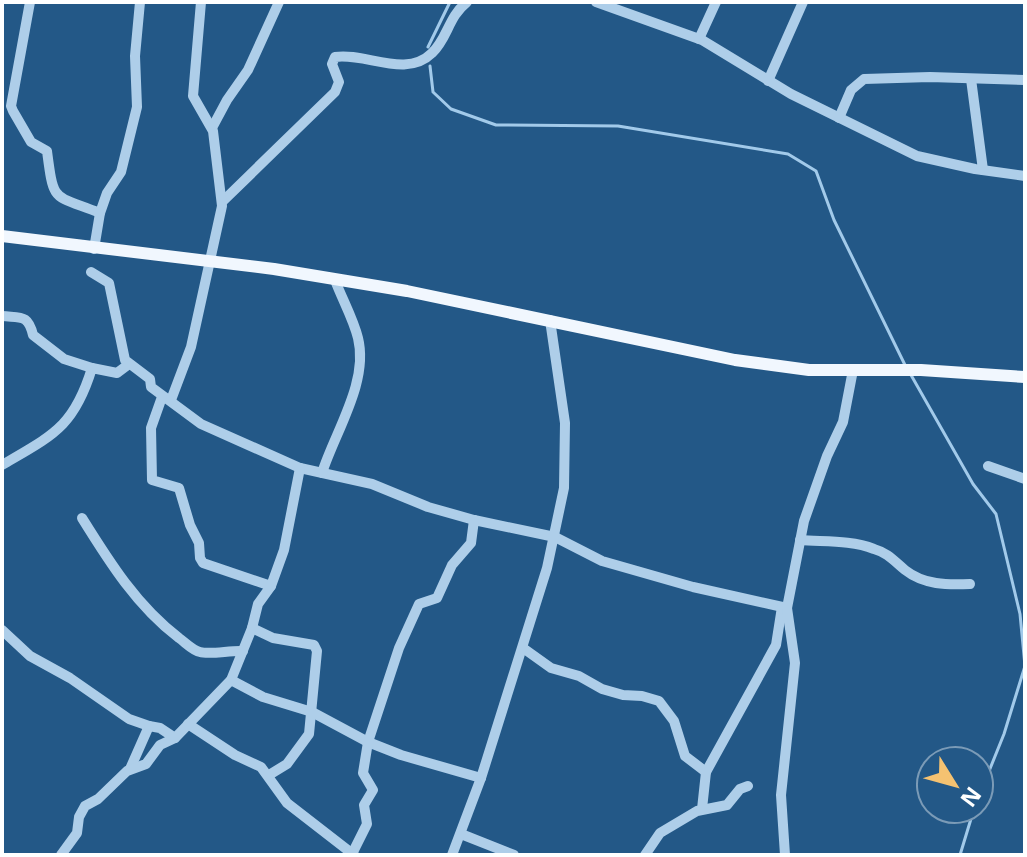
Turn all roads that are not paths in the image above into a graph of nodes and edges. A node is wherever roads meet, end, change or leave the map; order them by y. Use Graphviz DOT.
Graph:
graph roads {
  1 [pos="30,2"];
  2 [pos="140,2"];
  3 [pos="201,2"];
  4 [pos="279,2"];
  5 [pos="467,2"];
  6 [pos="596,2"];
  7 [pos="716,2"];
  8 [pos="803,2"];
  9 [pos="699,39"];
  10 [pos="971,79"];
  11 [pos="1025,80"];
  12 [pos="768,81"];
  13 [pos="839,118"];
  14 [pos="212,128"];
  15 [pos="983,170"];
  16 [pos="1025,176"];
  17 [pos="222,202"];
  18 [pos="100,213"];
  19 [pos="2,236"];
  20 [pos="94,249"];
  21 [pos="211,263"];
  22 [pos="91,272"];
  23 [pos="335,280"];
  24 [pos="2,316"];
  25 [pos="550,320"];
  26 [pos="129,364"];
  27 [pos="92,368"];
  28 [pos="853,370"];
  29 [pos="1025,377"];
  30 [pos="167,398"];
  31 [pos="2,465"];
  32 [pos="988,466"];
  33 [pos="300,468"];
  34 [pos="322,473"];
  35 [pos="1025,479"];
  36 [pos="82,518"];
  37 [pos="474,520"];
  38 [pos="555,537"];
  39 [pos="800,540"];
  40 [pos="970,584"];
  41 [pos="271,586"];
  42 [pos="785,608"];
  43 [pos="252,628"];
  44 [pos="2,630"];
  45 [pos="523,648"];
  46 [pos="243,651"];
  47 [pos="231,680"];
  48 [pos="312,712"];
  49 [pos="188,724"];
  50 [pos="149,726"];
  51 [pos="175,738"];
  52 [pos="368,742"];
  53 [pos="130,769"];
  54 [pos="706,772"];
  55 [pos="269,775"];
  56 [pos="481,778"];
  57 [pos="748,786"];
  58 [pos="702,809"];
  59 [pos="461,834"];
  60 [pos="353,854"];
  61 [pos="61,855"];
  62 [pos="452,855"];
  63 [pos="514,855"];
  64 [pos="645,855"];
  65 [pos="785,855"];
  1 -- 18 [label="street"];
  2 -- 18 [label="street"];
  3 -- 14 [label="street"];
  4 -- 14 [label="street"];
  5 -- 17 [label="street"];
  6 -- 9 [label="street"];
  7 -- 9 [label="street"];
  8 -- 12 [label="street"];
  9 -- 12 [label="street"];
  10 -- 11 [label="street"];
  10 -- 13 [label="street"];
  10 -- 15 [label="street"];
  12 -- 13 [label="street"];
  13 -- 15 [label="street"];
  14 -- 17 [label="street"];
  15 -- 16 [label="street"];
  17 -- 21 [label="street"];
  18 -- 20 [label="street"];
  19 -- 20 [label="main road"];
  20 -- 21 [label="main road"];
  21 -- 23 [label="main road"];
  21 -- 30 [label="street"];
  22 -- 26 [label="street"];
  23 -- 25 [label="main road"];
  23 -- 34 [label="street"];
  24 -- 27 [label="street"];
  25 -- 28 [label="main road"];
  25 -- 38 [label="street"];
  26 -- 27 [label="street"];
  26 -- 30 [label="street"];
  27 -- 31 [label="street"];
  28 -- 29 [label="main road"];
  28 -- 39 [label="street"];
  30 -- 33 [label="street"];
  30 -- 41 [label="street"];
  32 -- 35 [label="street"];
  33 -- 34 [label="street"];
  33 -- 41 [label="street"];
  34 -- 37 [label="street"];
  36 -- 46 [label="street"];
  37 -- 38 [label="street"];
  37 -- 52 [label="street"];
  38 -- 42 [label="street"];
  38 -- 45 [label="street"];
  39 -- 40 [label="street"];
  39 -- 42 [label="street"];
  41 -- 43 [label="street"];
  42 -- 54 [label="street"];
  42 -- 65 [label="street"];
  43 -- 46 [label="street"];
  43 -- 48 [label="street"];
  44 -- 50 [label="street"];
  45 -- 54 [label="street"];
  45 -- 56 [label="street"];
  46 -- 47 [label="street"];
  47 -- 48 [label="street"];
  47 -- 49 [label="street"];
  48 -- 52 [label="street"];
  48 -- 55 [label="street"];
  49 -- 51 [label="street"];
  49 -- 55 [label="street"];
  50 -- 51 [label="street"];
  50 -- 53 [label="street"];
  51 -- 53 [label="street"];
  52 -- 56 [label="street"];
  52 -- 60 [label="street"];
  53 -- 61 [label="street"];
  54 -- 58 [label="street"];
  55 -- 60 [label="street"];
  56 -- 59 [label="street"];
  57 -- 58 [label="street"];
  58 -- 64 [label="street"];
  59 -- 62 [label="street"];
  59 -- 63 [label="street"];
}
